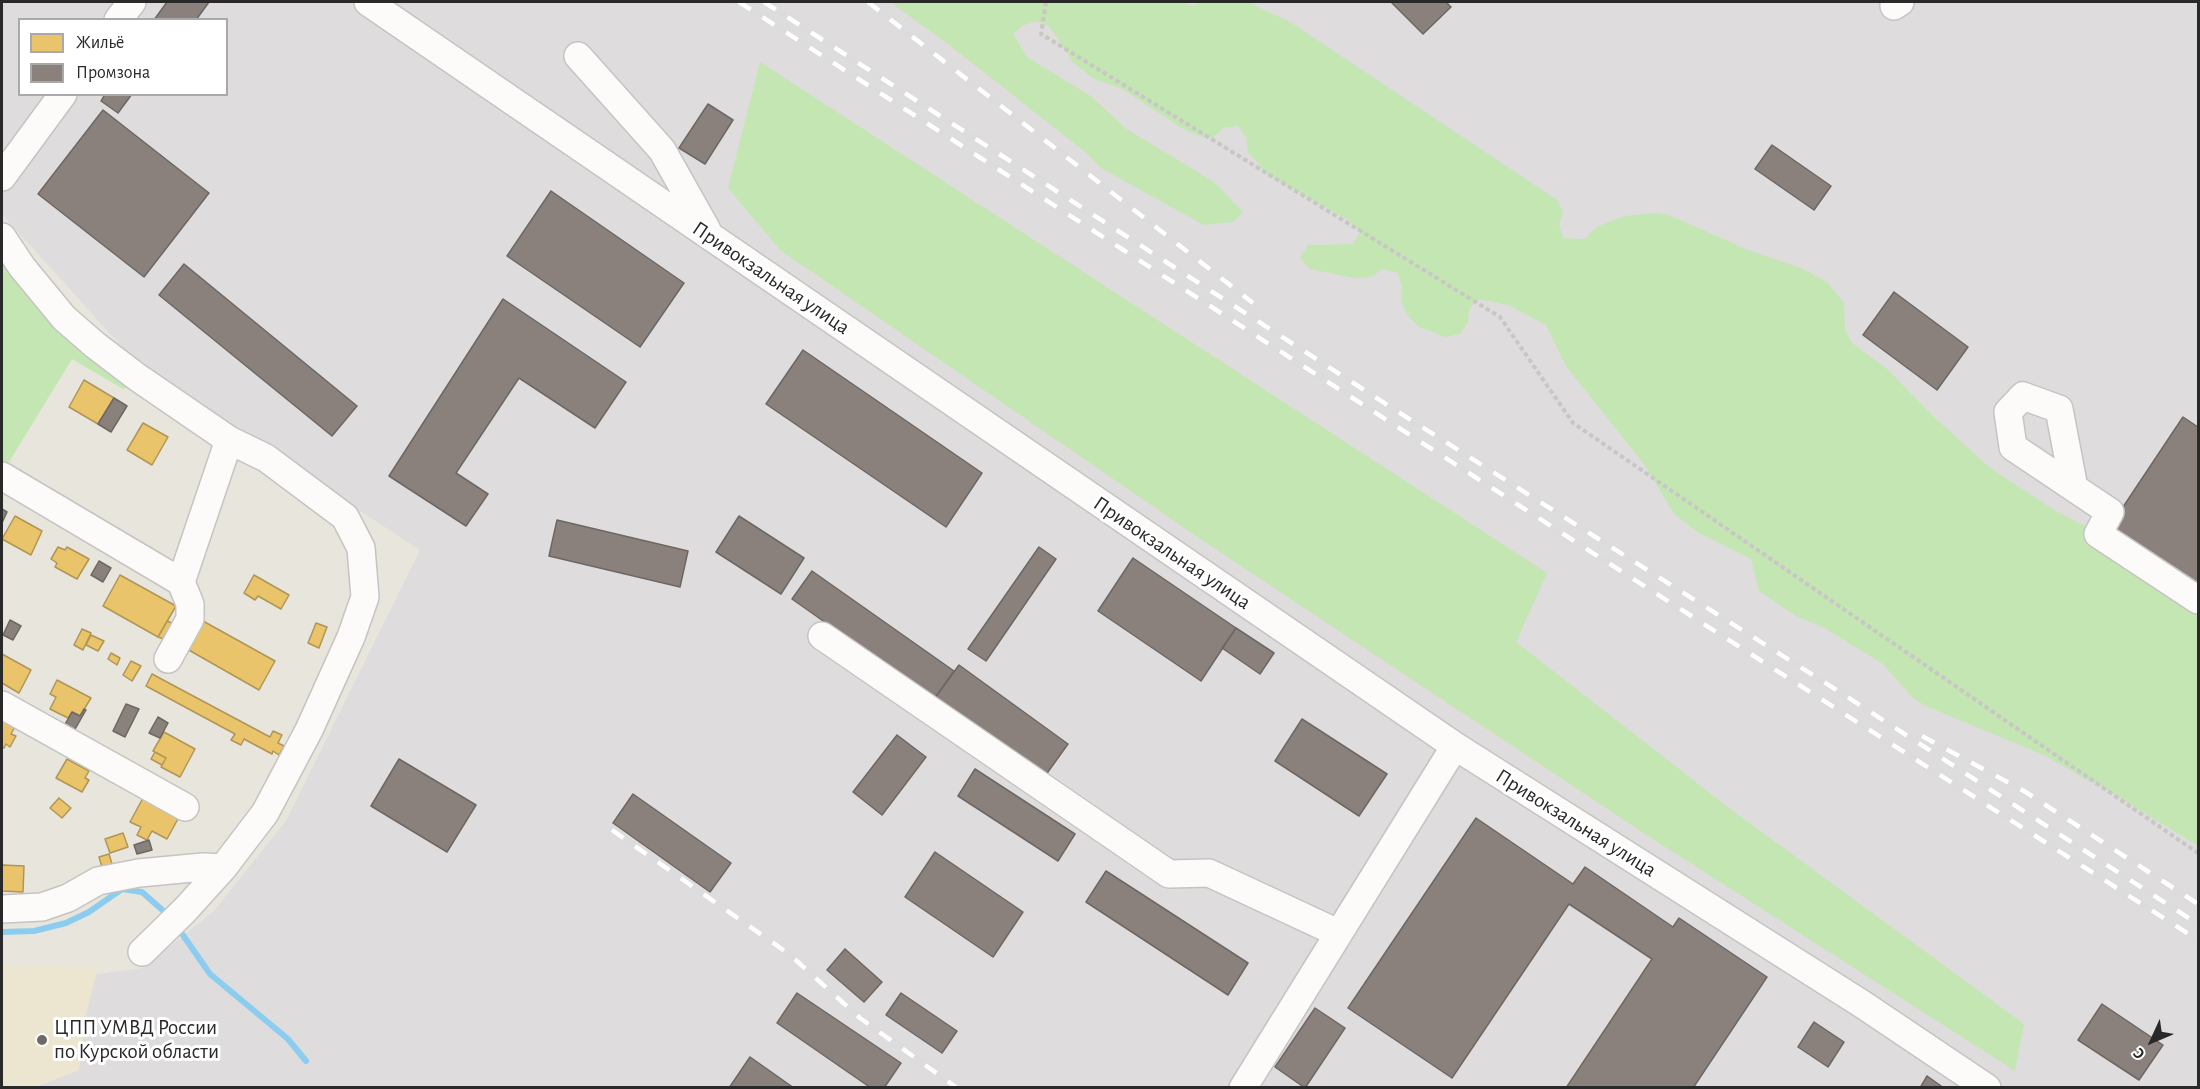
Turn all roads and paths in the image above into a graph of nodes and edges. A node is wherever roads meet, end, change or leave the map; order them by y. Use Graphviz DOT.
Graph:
graph roads {
  1 [pos="132,2"];
  2 [pos="368,2"];
  3 [pos="1046,2"];
  4 [pos="120,18"];
  5 [pos="578,56"];
  6 [pos="62,96"];
  7 [pos="2,177"];
  8 [pos="710,236"];
  9 [pos="2,237"];
  10 [pos="229,440"];
  11 [pos="2,476"];
  12 [pos="2074,488"];
  13 [pos="181,582"];
  14 [pos="2199,600"];
  15 [pos="822,636"];
  16 [pos="168,659"];
  17 [pos="2,705"];
  18 [pos="1455,746"];
  19 [pos="185,807"];
  20 [pos="2199,853"];
  21 [pos="223,868"];
  22 [pos="6,909"];
  23 [pos="1338,933"];
  24 [pos="142,952"];
  25 [pos="1243,1088"];
  26 [pos="1987,1088"];
  1 -- 4 [label="street"];
  2 -- 8 [label="street, Привокзальная улица"];
  3 -- 20 [label="path"];
  5 -- 8 [label="street"];
  6 -- 7 [label="street"];
  8 -- 18 [label="street, Привокзальная улица"];
  9 -- 10 [label="street"];
  10 -- 13 [label="street"];
  10 -- 21 [label="street"];
  11 -- 13 [label="street"];
  12 -- 14 [label="street"];
  13 -- 16 [label="street"];
  15 -- 23 [label="street"];
  17 -- 19 [label="street"];
  18 -- 23 [label="street"];
  18 -- 26 [label="street, Привокзальная улица"];
  21 -- 22 [label="street"];
  21 -- 24 [label="street"];
  23 -- 25 [label="street"];
}
